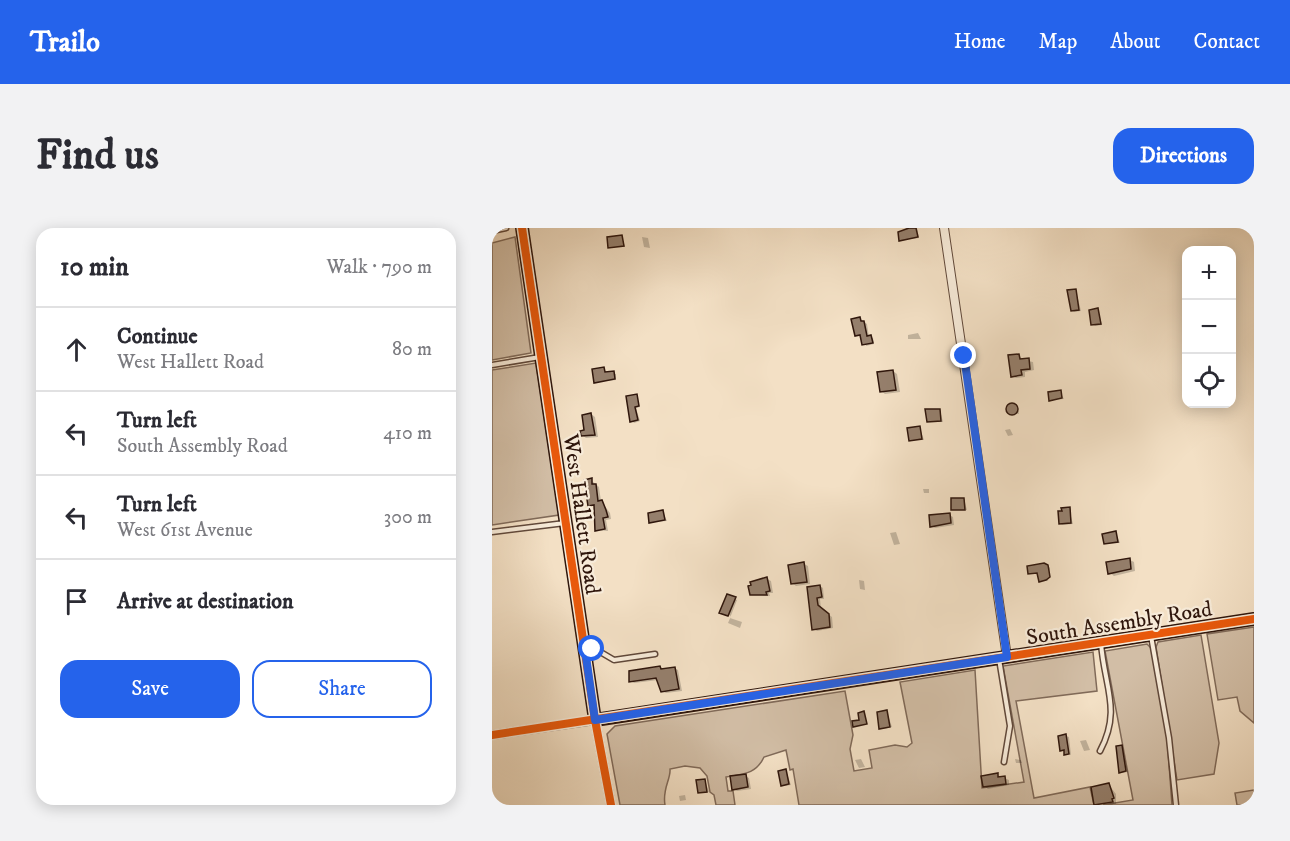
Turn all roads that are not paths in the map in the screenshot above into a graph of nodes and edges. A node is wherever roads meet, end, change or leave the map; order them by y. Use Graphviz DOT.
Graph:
graph roads {
  1 [pos="506,228"];
  2 [pos="522,228"];
  3 [pos="944,228"];
  4 [pos="492,231"];
  5 [pos="541,357"];
  6 [pos="492,365"];
  7 [pos="566,523"];
  8 [pos="492,532"];
  9 [pos="1254,619"];
  10 [pos="1150,635"];
  11 [pos="1101,643"];
  12 [pos="585,650"];
  13 [pos="655,654"];
  14 [pos="1003,658"];
  15 [pos="595,720"];
  16 [pos="492,735"];
  17 [pos="1100,751"];
  18 [pos="1004,762"];
  19 [pos="610,805"];
  20 [pos="1176,805"];
  1 -- 4 [label="lane"];
  2 -- 5 [label="street, West Hallett Road"];
  3 -- 14 [label="street"];
  5 -- 6 [label="lane"];
  5 -- 7 [label="street, West Hallett Road"];
  7 -- 8 [label="lane"];
  7 -- 12 [label="street, West Hallett Road"];
  9 -- 10 [label="street, South Assembly Road"];
  10 -- 11 [label="street, South Assembly Road"];
  10 -- 20 [label="lane"];
  11 -- 14 [label="street, South Assembly Road"];
  11 -- 17 [label="lane"];
  12 -- 13 [label="lane"];
  12 -- 15 [label="street, West Hallett Road"];
  14 -- 15 [label="street, South Assembly Road"];
  14 -- 18 [label="lane"];
  15 -- 16 [label="street, South Assembly Road"];
  15 -- 19 [label="street, West Hallett Road"];
}
